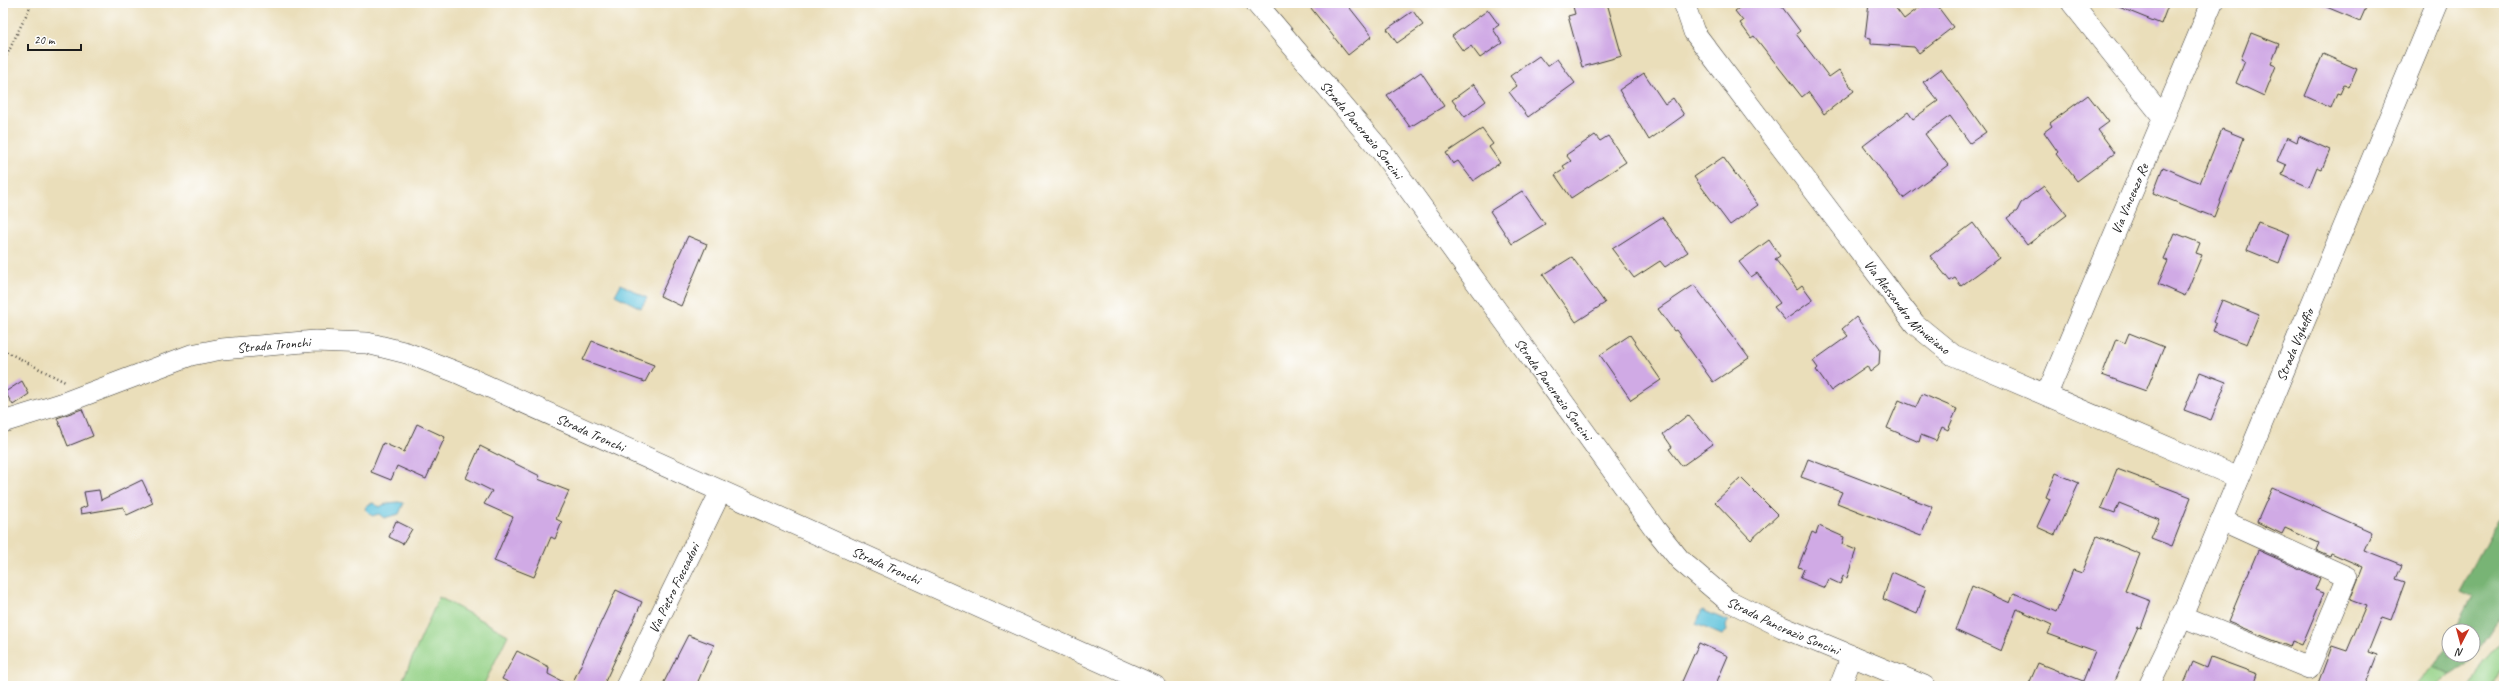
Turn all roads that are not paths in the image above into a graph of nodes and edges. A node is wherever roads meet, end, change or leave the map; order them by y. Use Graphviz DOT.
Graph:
graph roads {
  1 [pos="1256,3"];
  2 [pos="1684,3"];
  3 [pos="2072,3"];
  4 [pos="2212,3"];
  5 [pos="2437,3"];
  6 [pos="2164,117"];
  7 [pos="2047,394"];
  8 [pos="3,422"];
  9 [pos="2239,478"];
  10 [pos="721,491"];
  11 [pos="2221,520"];
  12 [pos="2181,616"];
  13 [pos="1852,656"];
  14 [pos="626,686"];
  15 [pos="1155,686"];
  16 [pos="1840,686"];
  17 [pos="1924,686"];
  18 [pos="2149,686"];
  1 -- 13 [label="street, Strada Pancrazio Soncini"];
  2 -- 7 [label="street, Via Alessandro Minuziano"];
  3 -- 6 [label="street"];
  4 -- 6 [label="street, Via Vincenzo Re"];
  5 -- 9 [label="street, Strada Vigheffio"];
  6 -- 7 [label="street, Via Vincenzo Re"];
  7 -- 9 [label="street, Via Alessandro Minuziano"];
  8 -- 10 [label="street, Strada Tronchi"];
  9 -- 11 [label="street, Strada Vigheffio"];
  10 -- 14 [label="street, Via Pietro Fioccadori"];
  10 -- 15 [label="street, Strada Tronchi"];
  11 -- 12 [label="street, Strada Vigheffio"];
  11 -- 12 [label="street"];
  12 -- 18 [label="street, Strada Vigheffio"];
  13 -- 16 [label="street"];
  13 -- 17 [label="street, Strada Pancrazio Soncini"];
}
